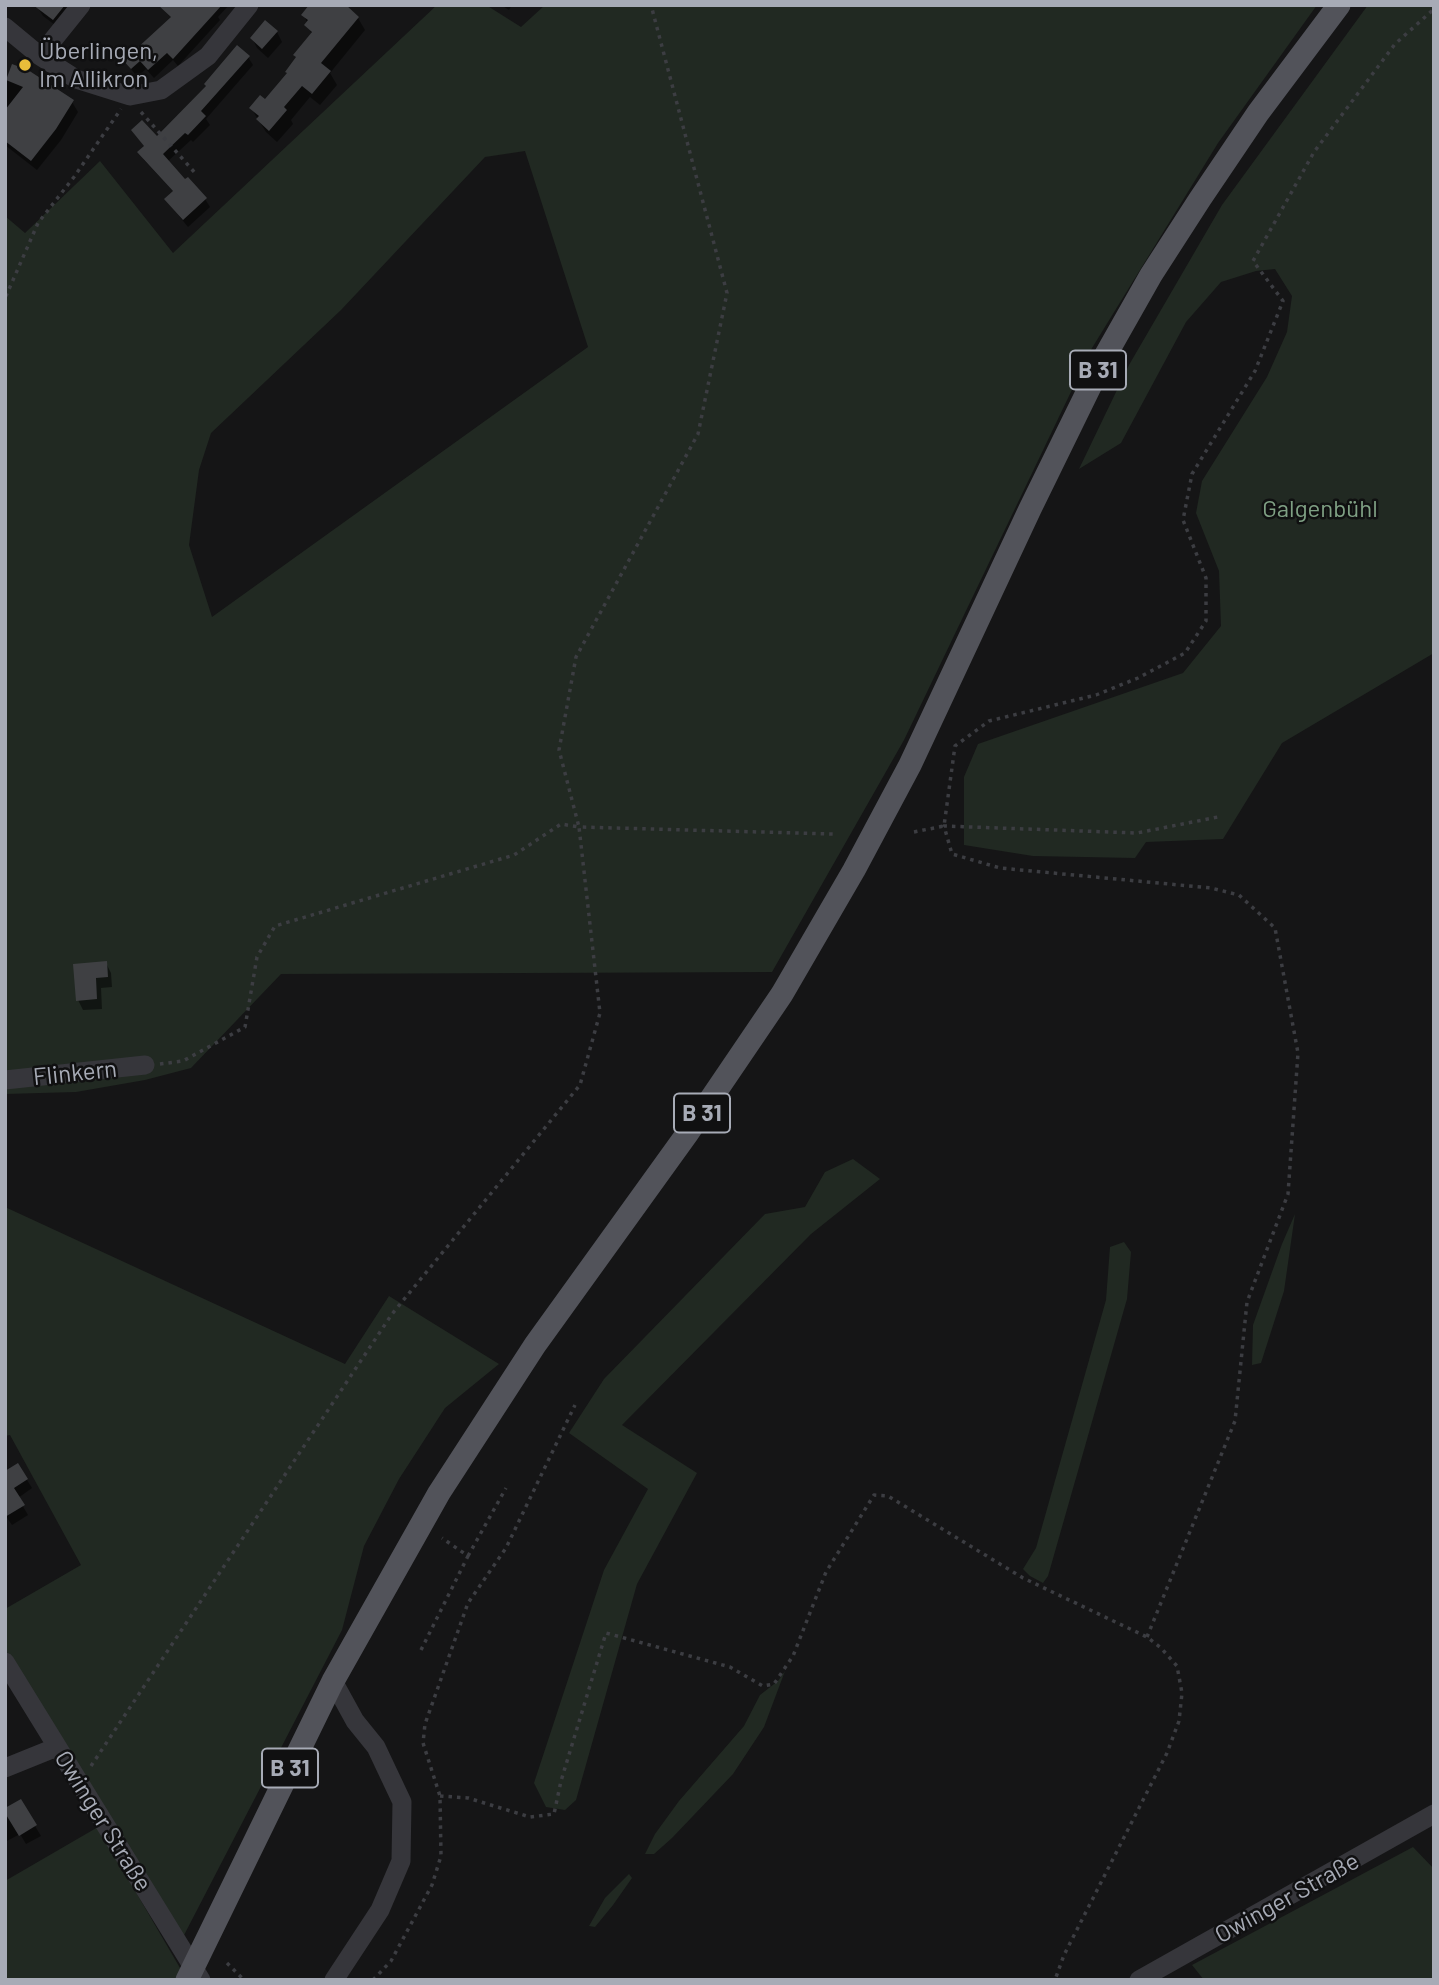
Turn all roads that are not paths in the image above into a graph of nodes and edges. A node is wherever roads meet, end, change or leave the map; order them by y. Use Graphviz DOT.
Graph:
graph roads {
  1 [pos="81,5"];
  2 [pos="250,5"];
  3 [pos="1339,5"];
  4 [pos="5,27"];
  5 [pos="40,56"];
  6 [pos="145,1065"];
  7 [pos="5,1080"];
  8 [pos="5,1662"];
  9 [pos="333,1681"];
  10 [pos="57,1747"];
  11 [pos="5,1768"];
  12 [pos="1434,1814"];
  13 [pos="187,1980"];
  14 [pos="201,1980"];
  15 [pos="334,1980"];
  16 [pos="1139,1980"];
  1 -- 5 [label="street"];
  2 -- 5 [label="street"];
  3 -- 9 [label="main road, B 31"];
  4 -- 5 [label="street"];
  6 -- 7 [label="street, Flinkern"];
  8 -- 10 [label="street, Owinger Straße"];
  9 -- 13 [label="main road, B 31"];
  9 -- 15 [label="street"];
  10 -- 11 [label="street"];
  10 -- 14 [label="street, Owinger Straße"];
  12 -- 16 [label="street, Owinger Straße"];
}
